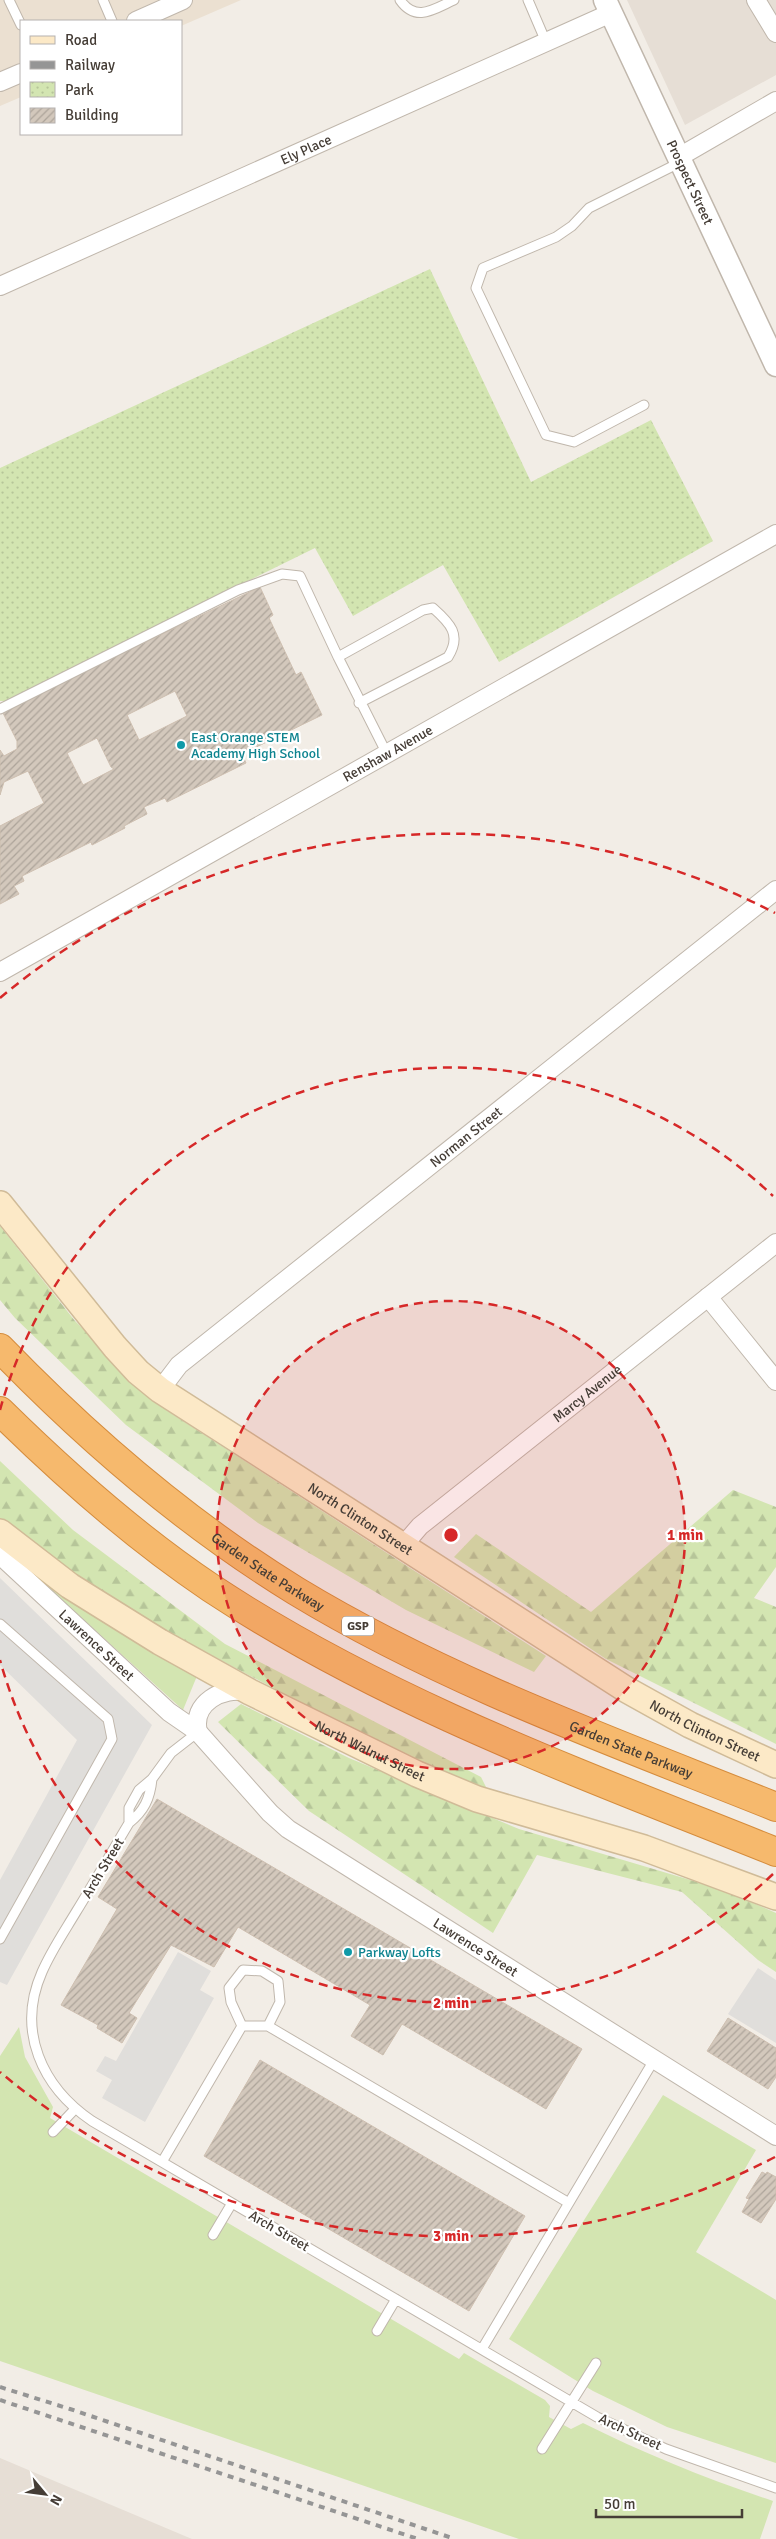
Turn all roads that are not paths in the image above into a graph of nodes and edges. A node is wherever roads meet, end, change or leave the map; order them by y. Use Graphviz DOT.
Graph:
graph roads {
  1 [pos="9,0"];
  2 [pos="103,0"];
  3 [pos="183,0"];
  4 [pos="400,0"];
  5 [pos="454,0"];
  6 [pos="528,0"];
  7 [pos="756,0"];
  8 [pos="608,6"];
  9 [pos="112,20"];
  10 [pos="138,20"];
  11 [pos="20,23"];
  12 [pos="776,33"];
  13 [pos="546,42"];
  14 [pos="20,73"];
  15 [pos="0,82"];
  16 [pos="776,102"];
  17 [pos="680,160"];
  18 [pos="0,286"];
  19 [pos="776,365"];
  20 [pos="644,404"];
  21 [pos="776,534"];
  22 [pos="338,657"];
  23 [pos="359,703"];
  24 [pos="0,709"];
  25 [pos="387,754"];
  26 [pos="776,890"];
  27 [pos="0,972"];
  28 [pos="0,1204"];
  29 [pos="776,1243"];
  30 [pos="708,1297"];
  31 [pos="0,1348"];
  32 [pos="776,1381"];
  33 [pos="160,1390"];
  34 [pos="0,1411"];
  35 [pos="0,1532"];
  36 [pos="402,1547"];
  37 [pos="0,1554"];
  38 [pos="0,1624"];
  39 [pos="250,1692"];
  40 [pos="198,1732"];
  41 [pos="776,1765"];
  42 [pos="776,1807"];
  43 [pos="770,1850"];
  44 [pos="776,1897"];
  45 [pos="0,1939"];
  46 [pos="242,2026"];
  47 [pos="268,2026"];
  48 [pos="654,2060"];
  49 [pos="75,2109"];
  50 [pos="53,2132"];
  51 [pos="776,2136"];
  52 [pos="162,2162"];
  53 [pos="232,2203"];
  54 [pos="569,2203"];
  55 [pos="213,2235"];
  56 [pos="396,2299"];
  57 [pos="377,2331"];
  58 [pos="482,2349"];
  59 [pos="596,2363"];
  60 [pos="572,2402"];
  61 [pos="542,2450"];
  62 [pos="776,2488"];
  1 -- 11 [label="lane"];
  2 -- 9 [label="lane"];
  3 -- 10 [label="street"];
  4 -- 5 [label="lane"];
  6 -- 13 [label="lane"];
  7 -- 12 [label="street"];
  8 -- 13 [label="street, Ely Place"];
  8 -- 17 [label="street, Prospect Street"];
  13 -- 18 [label="street, Ely Place"];
  14 -- 15 [label="street"];
  16 -- 17 [label="street"];
  17 -- 19 [label="street, Prospect Street"];
  17 -- 20 [label="lane"];
  21 -- 25 [label="street, Renshaw Avenue"];
  22 -- 23 [label="lane"];
  22 -- 23 [label="lane"];
  22 -- 24 [label="lane"];
  23 -- 25 [label="lane"];
  25 -- 27 [label="street, Renshaw Avenue"];
  26 -- 33 [label="street, Norman Street"];
  28 -- 33 [label="main road, North Clinton Street"];
  29 -- 30 [label="street, Marcy Avenue"];
  30 -- 32 [label="street"];
  30 -- 36 [label="street, Marcy Avenue"];
  31 -- 42 [label="highway, Garden State Parkway / GSP"];
  33 -- 36 [label="main road, North Clinton Street"];
  34 -- 43 [label="highway"];
  35 -- 39 [label="main road, North Walnut Street"];
  36 -- 41 [label="main road, North Clinton Street"];
  37 -- 40 [label="street, Lawrence Street"];
  38 -- 45 [label="lane"];
  39 -- 40 [label="street"];
  39 -- 44 [label="main road, North Walnut Street"];
  40 -- 48 [label="street, Lawrence Street"];
  40 -- 49 [label="lane, Arch Street"];
  46 -- 47 [label="lane"];
  46 -- 47 [label="lane"];
  46 -- 52 [label="lane"];
  47 -- 54 [label="lane"];
  48 -- 51 [label="street, Lawrence Street"];
  48 -- 54 [label="lane"];
  49 -- 50 [label="lane"];
  49 -- 52 [label="lane, Arch Street"];
  52 -- 53 [label="lane, Arch Street"];
  53 -- 55 [label="lane"];
  53 -- 56 [label="lane, Arch Street"];
  54 -- 58 [label="lane"];
  56 -- 57 [label="lane"];
  56 -- 58 [label="lane, Arch Street"];
  58 -- 60 [label="lane, Arch Street"];
  59 -- 60 [label="lane"];
  60 -- 61 [label="lane"];
  60 -- 62 [label="lane, Arch Street"];
}
